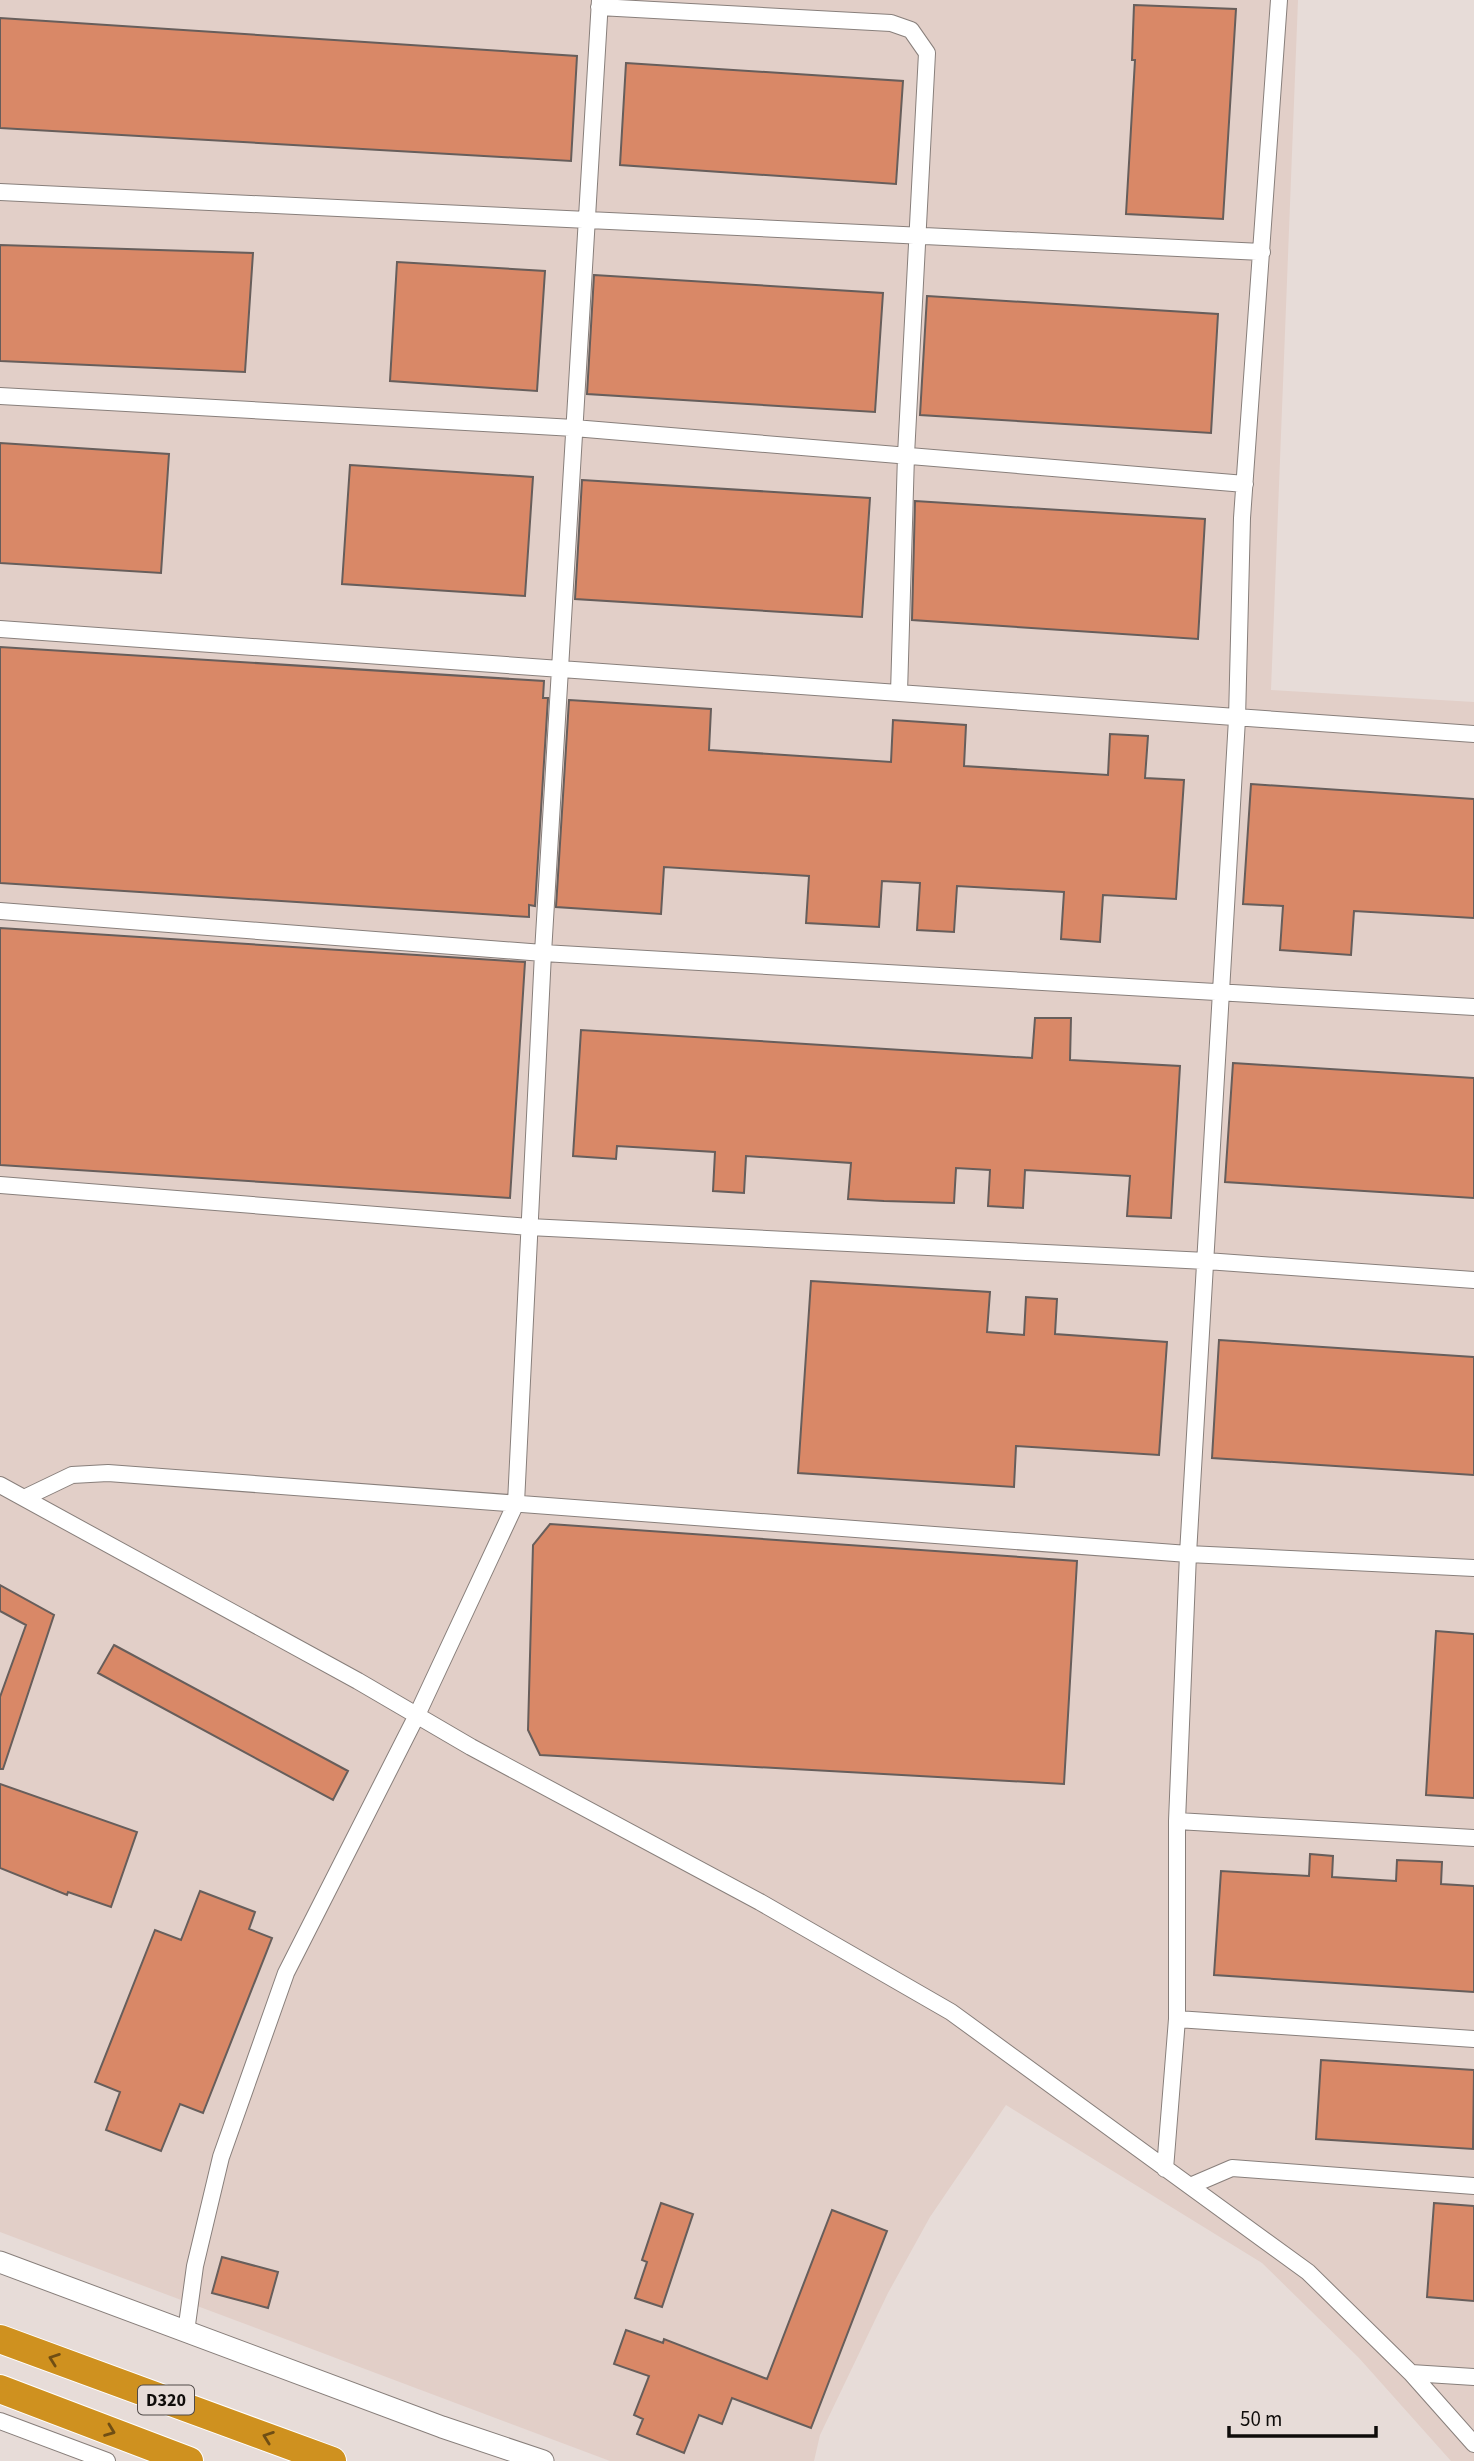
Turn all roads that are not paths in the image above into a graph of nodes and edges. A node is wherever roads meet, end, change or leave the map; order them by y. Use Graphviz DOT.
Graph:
graph roads {
  1 [pos="1279,0"];
  2 [pos="599,4"];
  3 [pos="0,192"];
  4 [pos="587,218"];
  5 [pos="916,234"];
  6 [pos="1262,252"];
  7 [pos="0,396"];
  8 [pos="574,428"];
  9 [pos="906,456"];
  10 [pos="1245,484"];
  11 [pos="0,629"];
  12 [pos="560,667"];
  13 [pos="899,693"];
  14 [pos="1237,719"];
  15 [pos="1474,734"];
  16 [pos="0,911"];
  17 [pos="543,953"];
  18 [pos="1222,992"];
  19 [pos="1474,1007"];
  20 [pos="0,1185"];
  21 [pos="529,1227"];
  22 [pos="1206,1261"];
  23 [pos="1474,1280"];
  24 [pos="0,1485"];
  25 [pos="24,1498"];
  26 [pos="516,1503"];
  27 [pos="1188,1555"];
  28 [pos="1474,1568"];
  29 [pos="417,1715"];
  30 [pos="1177,1821"];
  31 [pos="1474,1838"];
  32 [pos="1177,2019"];
  33 [pos="1474,2039"];
  34 [pos="1165,2169"];
  35 [pos="1190,2186"];
  36 [pos="1474,2186"];
  37 [pos="0,2262"];
  38 [pos="186,2332"];
  39 [pos="0,2339"];
  40 [pos="1411,2373"];
  41 [pos="1474,2376"];
  42 [pos="0,2389"];
  43 [pos="0,2421"];
  44 [pos="1474,2444"];
  45 [pos="107,2461"];
  46 [pos="189,2461"];
  47 [pos="332,2461"];
  48 [pos="543,2461"];
  1 -- 6 [label="street"];
  2 -- 4 [label="street"];
  2 -- 5 [label="street"];
  3 -- 4 [label="street"];
  4 -- 5 [label="street"];
  4 -- 8 [label="street"];
  5 -- 6 [label="street"];
  5 -- 9 [label="street"];
  6 -- 10 [label="street"];
  7 -- 8 [label="street"];
  8 -- 9 [label="street"];
  8 -- 12 [label="street"];
  9 -- 10 [label="street"];
  9 -- 13 [label="street"];
  10 -- 14 [label="street"];
  11 -- 12 [label="street"];
  12 -- 13 [label="street"];
  12 -- 17 [label="street"];
  13 -- 14 [label="street"];
  14 -- 15 [label="street"];
  14 -- 18 [label="street"];
  16 -- 17 [label="street"];
  17 -- 18 [label="street"];
  17 -- 21 [label="street"];
  18 -- 19 [label="street"];
  18 -- 22 [label="street"];
  20 -- 21 [label="street"];
  21 -- 22 [label="street"];
  21 -- 26 [label="street"];
  22 -- 23 [label="street"];
  22 -- 27 [label="street"];
  24 -- 25 [label="street"];
  25 -- 26 [label="street"];
  25 -- 29 [label="street"];
  26 -- 27 [label="street"];
  26 -- 29 [label="street"];
  27 -- 28 [label="street"];
  27 -- 30 [label="street"];
  29 -- 34 [label="street"];
  29 -- 38 [label="street"];
  30 -- 31 [label="street"];
  30 -- 32 [label="street"];
  32 -- 33 [label="street"];
  32 -- 34 [label="street"];
  34 -- 35 [label="street"];
  35 -- 36 [label="street"];
  35 -- 40 [label="street"];
  37 -- 38 [label="street"];
  38 -- 48 [label="street"];
  47 -- 39 [label="highway, D320, one-way"];
  40 -- 41 [label="street"];
  40 -- 44 [label="street"];
  42 -- 46 [label="highway, D320, one-way"];
  43 -- 45 [label="street"];
}
